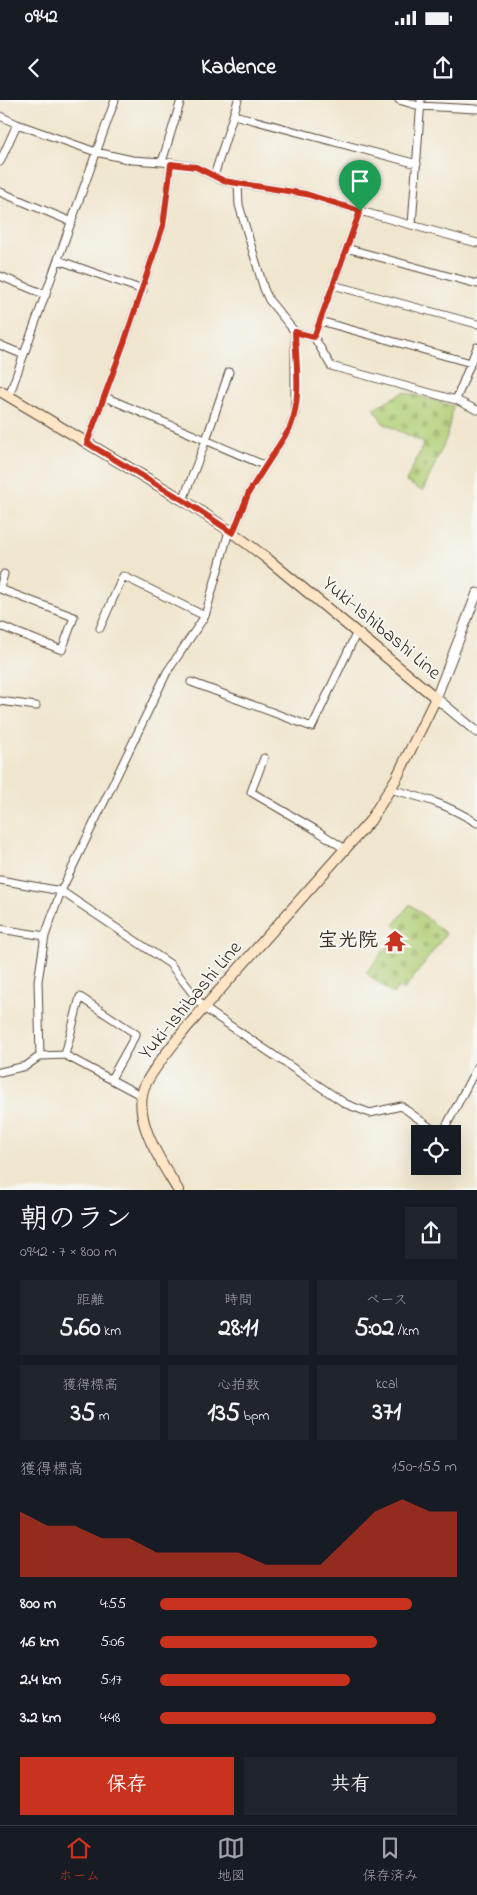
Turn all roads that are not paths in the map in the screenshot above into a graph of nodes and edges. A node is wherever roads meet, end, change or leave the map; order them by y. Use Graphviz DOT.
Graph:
graph roads {
  1 [pos="115,100"];
  2 [pos="181,100"];
  3 [pos="238,100"];
  4 [pos="399,100"];
  5 [pos="420,103"];
  6 [pos="477,109"];
  7 [pos="234,115"];
  8 [pos="0,116"];
  9 [pos="17,124"];
  10 [pos="96,152"];
  11 [pos="0,162"];
  12 [pos="162,162"];
  13 [pos="171,164"];
  14 [pos="417,164"];
  15 [pos="214,176"];
  16 [pos="238,184"];
  17 [pos="0,192"];
  18 [pos="360,211"];
  19 [pos="72,222"];
  20 [pos="412,226"];
  21 [pos="477,243"];
  22 [pos="346,248"];
  23 [pos="58,260"];
  24 [pos="0,276"];
  25 [pos="477,284"];
  26 [pos="333,285"];
  27 [pos="143,290"];
  28 [pos="46,295"];
  29 [pos="320,321"];
  30 [pos="477,324"];
  31 [pos="295,332"];
  32 [pos="314,337"];
  33 [pos="0,345"];
  34 [pos="477,348"];
  35 [pos="24,355"];
  36 [pos="471,363"];
  37 [pos="229,372"];
  38 [pos="4,394"];
  39 [pos="105,397"];
  40 [pos="456,400"];
  41 [pos="477,410"];
  42 [pos="206,440"];
  43 [pos="87,443"];
  44 [pos="266,466"];
  45 [pos="183,500"];
  46 [pos="231,532"];
  47 [pos="4,574"];
  48 [pos="0,588"];
  49 [pos="477,593"];
  50 [pos="205,616"];
  51 [pos="0,626"];
  52 [pos="100,628"];
  53 [pos="357,632"];
  54 [pos="191,682"];
  55 [pos="436,698"];
  56 [pos="0,701"];
  57 [pos="36,706"];
  58 [pos="477,732"];
  59 [pos="264,758"];
  60 [pos="390,789"];
  61 [pos="477,823"];
  62 [pos="345,849"];
  63 [pos="0,880"];
  64 [pos="61,890"];
  65 [pos="0,929"];
  66 [pos="44,936"];
  67 [pos="204,1008"];
  68 [pos="65,1055"];
  69 [pos="40,1056"];
  70 [pos="477,1067"];
  71 [pos="0,1072"];
  72 [pos="111,1079"];
  73 [pos="142,1096"];
  74 [pos="427,1125"];
  75 [pos="445,1125"];
  76 [pos="178,1190"];
  1 -- 10 [label="street"];
  2 -- 12 [label="street"];
  3 -- 7 [label="street"];
  4 -- 5 [label="street"];
  5 -- 6 [label="street"];
  5 -- 14 [label="street"];
  7 -- 14 [label="street"];
  7 -- 15 [label="street"];
  8 -- 9 [label="street"];
  9 -- 10 [label="street"];
  9 -- 11 [label="street"];
  10 -- 12 [label="street"];
  10 -- 19 [label="street"];
  12 -- 13 [label="street"];
  13 -- 15 [label="street"];
  13 -- 27 [label="street"];
  14 -- 20 [label="street"];
  15 -- 16 [label="street"];
  16 -- 18 [label="street"];
  16 -- 31 [label="street"];
  17 -- 19 [label="street"];
  18 -- 20 [label="street"];
  18 -- 22 [label="street"];
  19 -- 23 [label="street"];
  20 -- 21 [label="street"];
  22 -- 25 [label="street"];
  22 -- 26 [label="street"];
  23 -- 27 [label="street"];
  23 -- 28 [label="street"];
  24 -- 28 [label="street"];
  26 -- 29 [label="street"];
  26 -- 30 [label="street"];
  27 -- 39 [label="street"];
  28 -- 35 [label="street"];
  29 -- 32 [label="street"];
  29 -- 36 [label="street"];
  31 -- 32 [label="street"];
  31 -- 44 [label="street"];
  32 -- 40 [label="street"];
  33 -- 35 [label="street"];
  34 -- 36 [label="street"];
  35 -- 38 [label="street"];
  36 -- 40 [label="street"];
  37 -- 42 [label="street"];
  38 -- 43 [label="main road, Yuki-Ishibashi Line"];
  39 -- 42 [label="street"];
  39 -- 43 [label="street"];
  40 -- 41 [label="street"];
  42 -- 44 [label="street"];
  42 -- 45 [label="street"];
  43 -- 45 [label="main road, Yuki-Ishibashi Line"];
  44 -- 46 [label="street"];
  45 -- 46 [label="main road, Yuki-Ishibashi Line"];
  46 -- 50 [label="street"];
  46 -- 53 [label="main road, Yuki-Ishibashi Line"];
  47 -- 48 [label="street"];
  48 -- 51 [label="street"];
  49 -- 55 [label="street"];
  50 -- 52 [label="street"];
  50 -- 64 [label="street"];
  53 -- 54 [label="street"];
  53 -- 55 [label="main road, Yuki-Ishibashi Line"];
  55 -- 58 [label="street"];
  55 -- 60 [label="main road, Yuki-Ishibashi Line"];
  56 -- 57 [label="street"];
  59 -- 62 [label="street"];
  60 -- 61 [label="street"];
  60 -- 62 [label="main road, Yuki-Ishibashi Line"];
  62 -- 67 [label="main road, Yuki-Ishibashi Line"];
  63 -- 64 [label="street"];
  64 -- 66 [label="street"];
  64 -- 67 [label="street"];
  65 -- 66 [label="street"];
  66 -- 69 [label="street"];
  67 -- 73 [label="main road, Yuki-Ishibashi Line"];
  67 -- 74 [label="street"];
  68 -- 69 [label="street"];
  68 -- 72 [label="street"];
  68 -- 72 [label="street"];
  69 -- 71 [label="street"];
  70 -- 75 [label="street"];
  72 -- 73 [label="street"];
  73 -- 76 [label="main road"];
}
